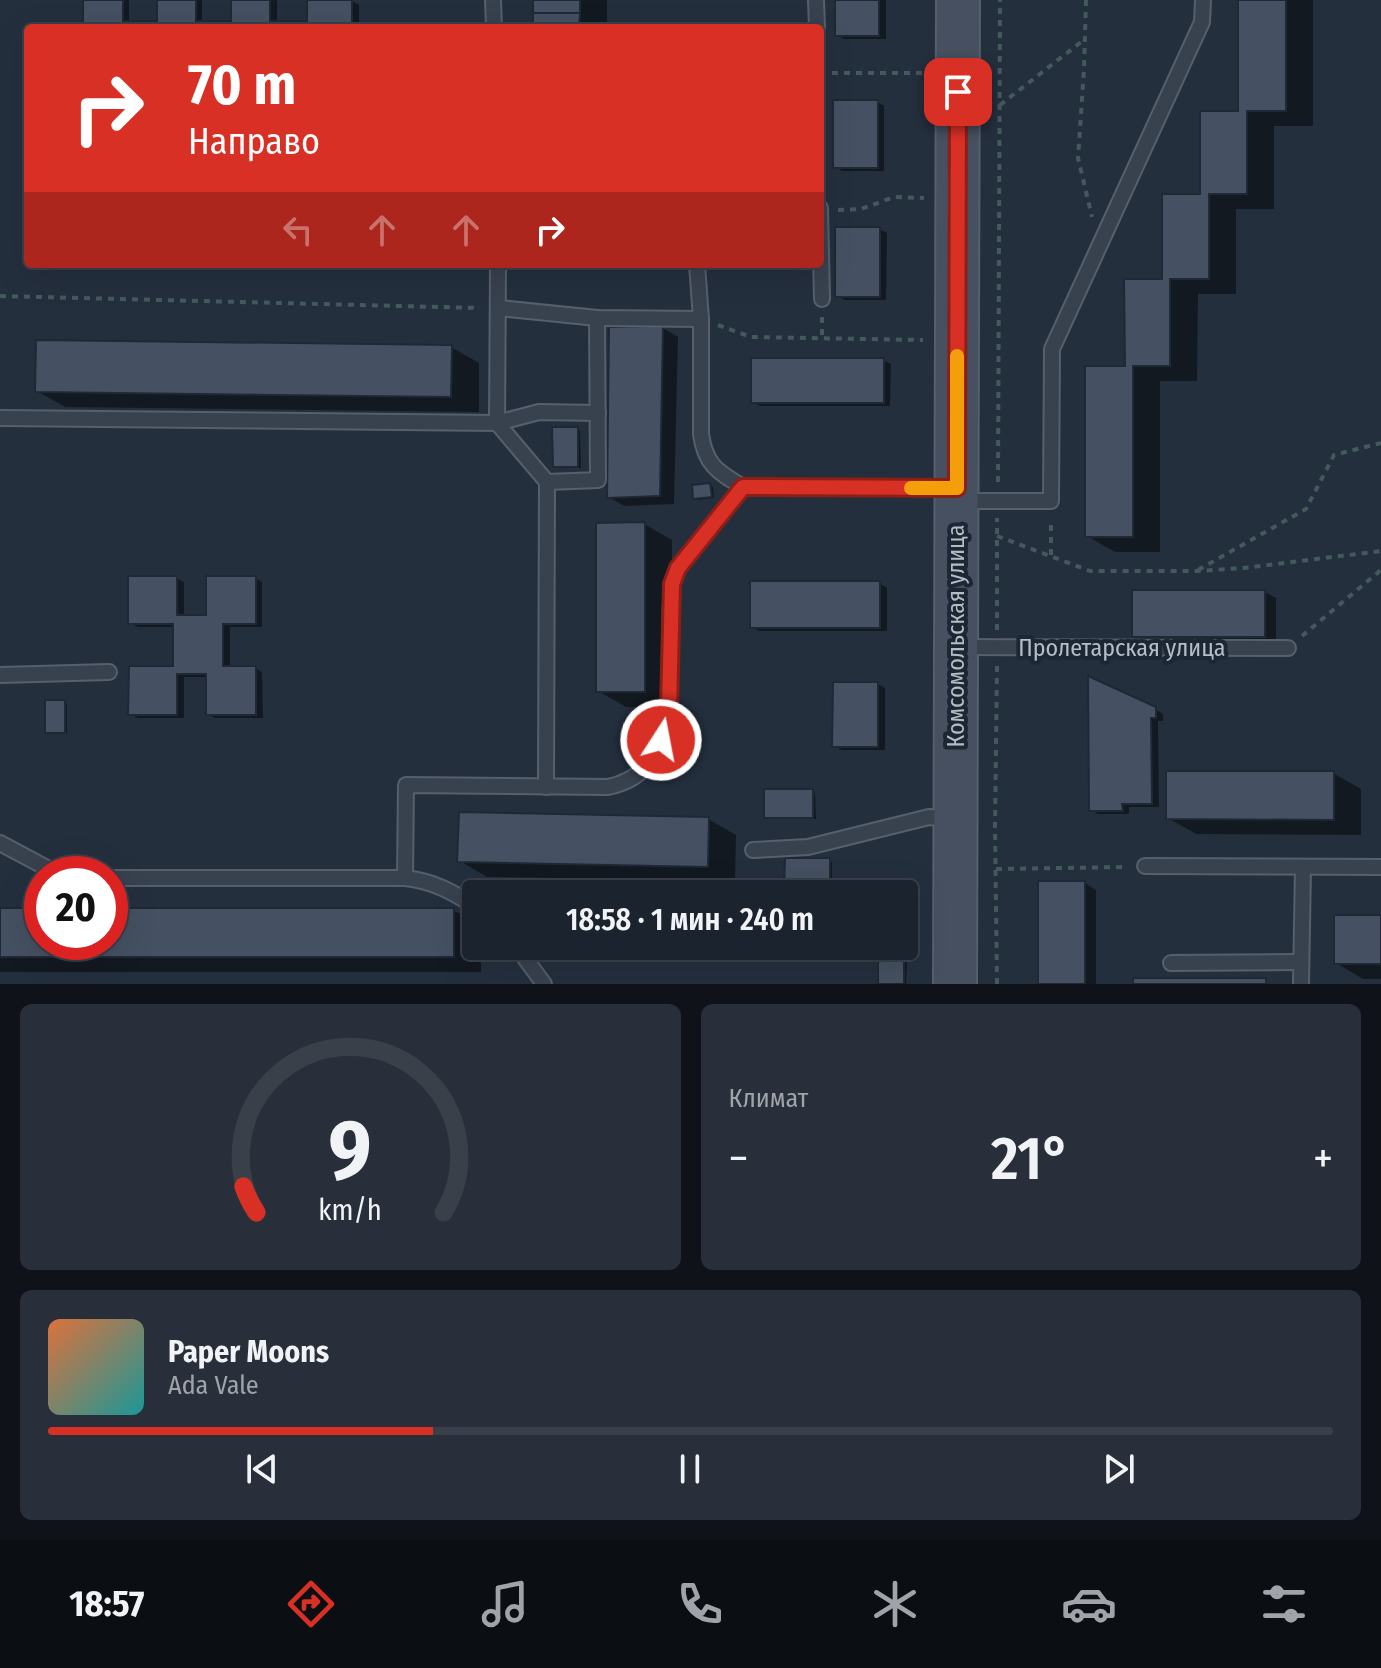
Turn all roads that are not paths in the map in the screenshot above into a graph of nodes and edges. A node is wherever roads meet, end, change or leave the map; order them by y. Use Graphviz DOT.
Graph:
graph roads {
  1 [pos="493,0"];
  2 [pos="816,0"];
  3 [pos="958,0"];
  4 [pos="1203,0"];
  5 [pos="494,24"];
  6 [pos="817,24"];
  7 [pos="498,268"];
  8 [pos="697,268"];
  9 [pos="821,268"];
  10 [pos="822,299"];
  11 [pos="499,308"];
  12 [pos="597,318"];
  13 [pos="701,319"];
  14 [pos="598,413"];
  15 [pos="0,418"];
  16 [pos="497,423"];
  17 [pos="547,482"];
  18 [pos="743,487"];
  19 [pos="957,495"];
  20 [pos="956,647"];
  21 [pos="1288,648"];
  22 [pos="109,672"];
  23 [pos="0,675"];
  24 [pos="546,787"];
  25 [pos="955,819"];
  26 [pos="0,843"];
  27 [pos="753,850"];
  28 [pos="24,856"];
  29 [pos="1145,866"];
  30 [pos="1381,867"];
  31 [pos="1303,868"];
  32 [pos="128,878"];
  33 [pos="405,878"];
  34 [pos="462,898"];
  35 [pos="526,960"];
  36 [pos="1301,962"];
  37 [pos="1171,963"];
  38 [pos="544,984"];
  39 [pos="955,984"];
  40 [pos="1301,984"];
  1 -- 5 [label="lane"];
  2 -- 6 [label="lane"];
  3 -- 19 [label="street, Комсомольская улица"];
  4 -- 19 [label="lane"];
  7 -- 11 [label="lane"];
  8 -- 13 [label="lane"];
  9 -- 10 [label="lane"];
  11 -- 12 [label="lane"];
  11 -- 16 [label="lane"];
  12 -- 13 [label="lane"];
  12 -- 14 [label="lane"];
  13 -- 18 [label="lane"];
  14 -- 16 [label="lane"];
  14 -- 17 [label="lane"];
  15 -- 16 [label="lane"];
  16 -- 17 [label="lane"];
  17 -- 24 [label="lane"];
  18 -- 19 [label="lane"];
  18 -- 24 [label="lane"];
  19 -- 20 [label="street, Комсомольская улица"];
  20 -- 21 [label="lane, Пролетарская улица"];
  20 -- 25 [label="street, Комсомольская улица"];
  22 -- 23 [label="lane"];
  24 -- 33 [label="lane"];
  25 -- 27 [label="lane"];
  25 -- 39 [label="street, Комсомольская улица"];
  26 -- 28 [label="lane"];
  29 -- 31 [label="lane"];
  30 -- 31 [label="lane"];
  31 -- 36 [label="lane"];
  32 -- 33 [label="lane"];
  33 -- 34 [label="lane"];
  35 -- 38 [label="lane"];
  36 -- 37 [label="lane"];
  36 -- 40 [label="lane"];
}
